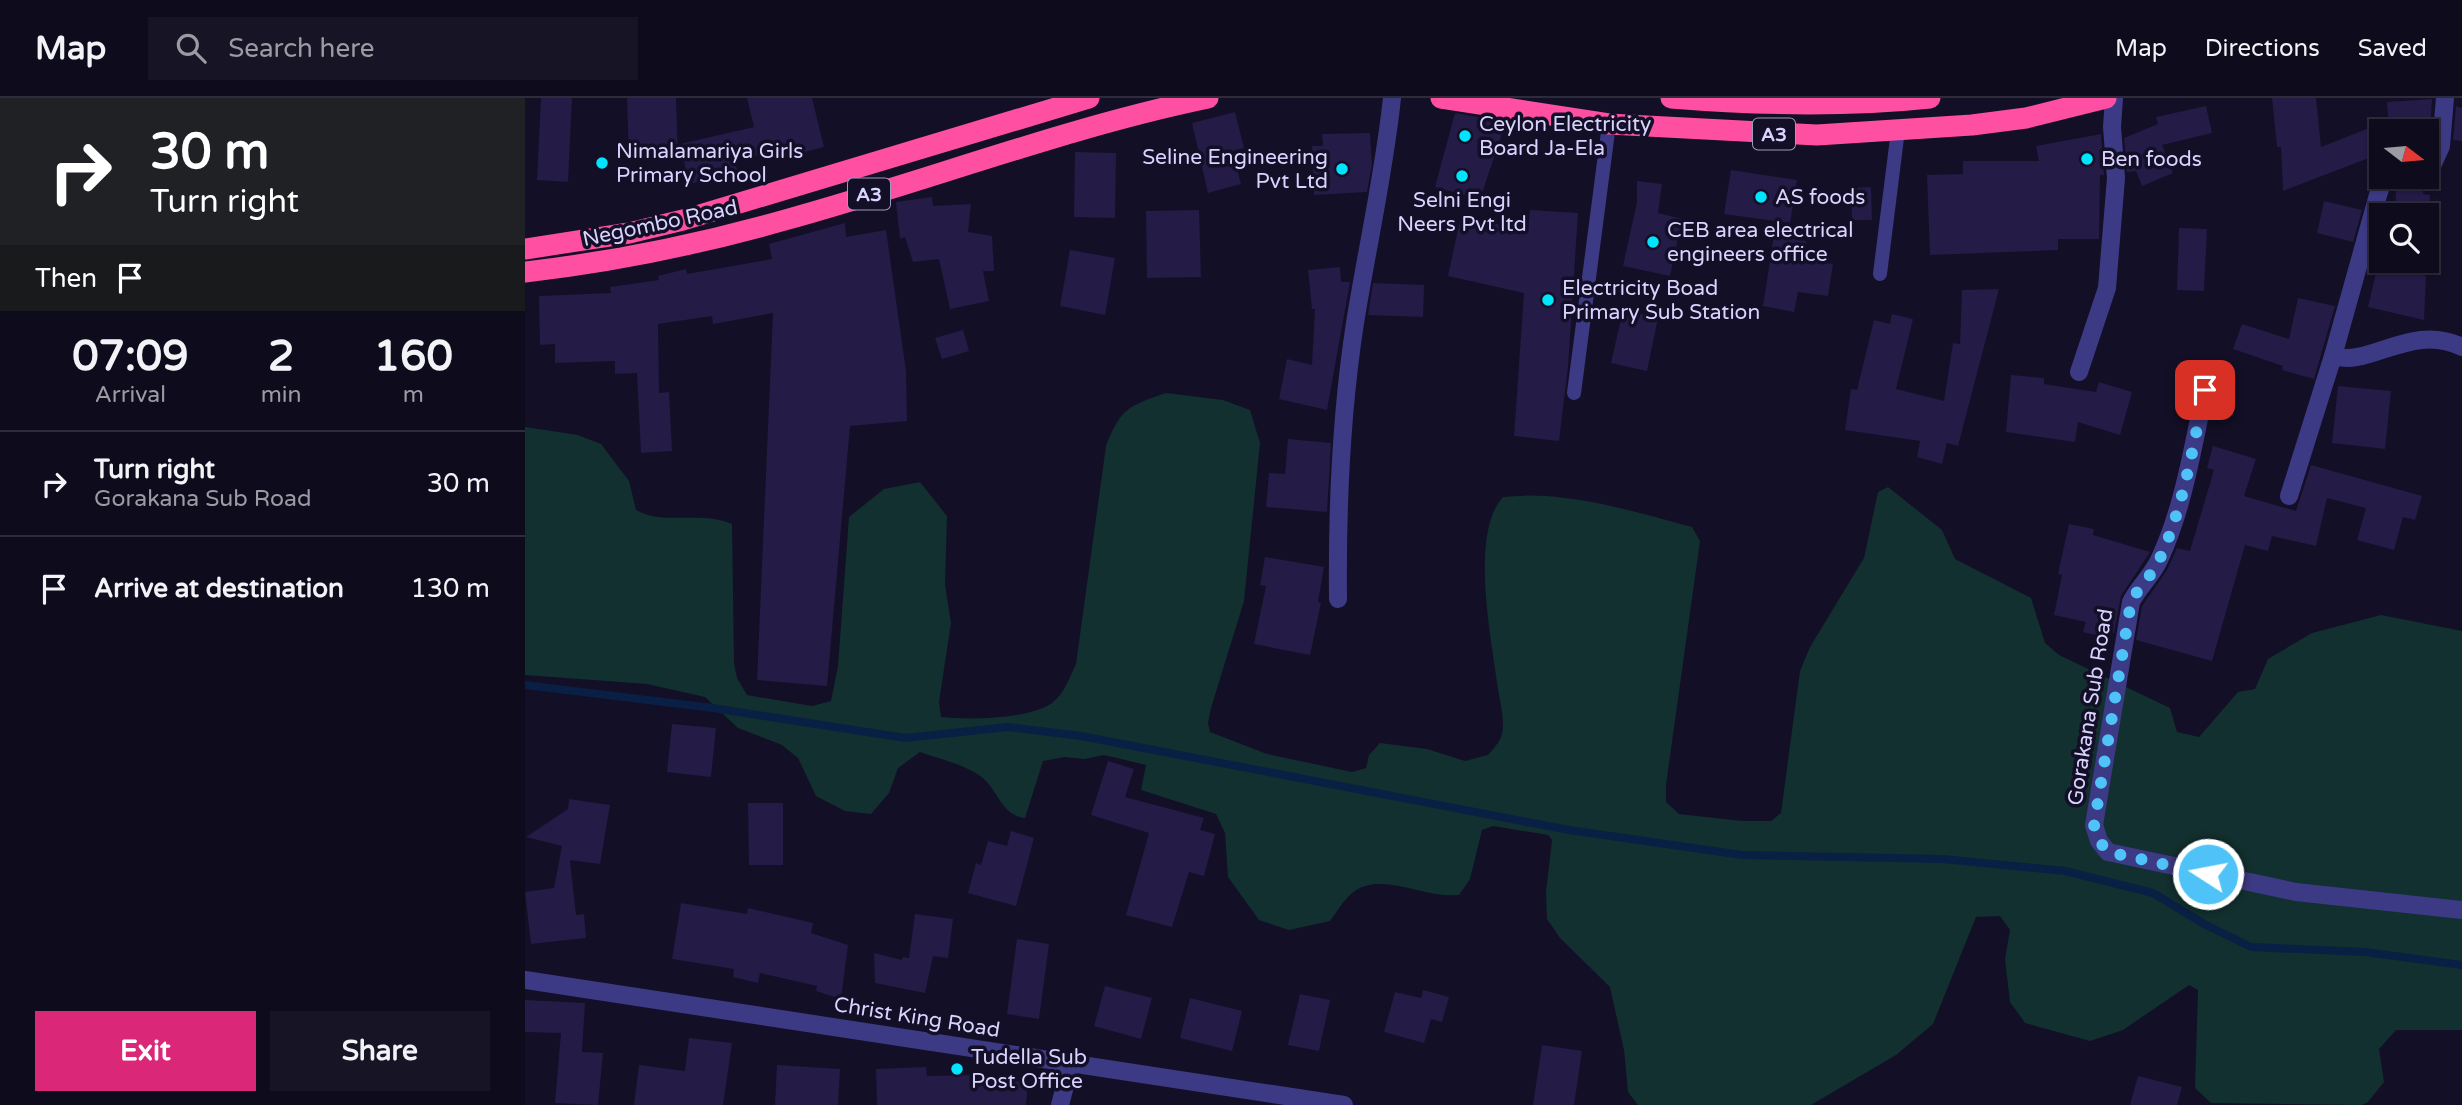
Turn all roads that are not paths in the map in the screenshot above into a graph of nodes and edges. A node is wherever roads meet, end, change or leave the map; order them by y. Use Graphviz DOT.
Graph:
graph roads {
  1 [pos="1089,98"];
  2 [pos="1208,98"];
  3 [pos="1392,98"];
  4 [pos="1441,98"];
  5 [pos="1671,98"];
  6 [pos="1930,98"];
  7 [pos="2106,98"];
  8 [pos="2114,98"];
  9 [pos="2445,98"];
  10 [pos="1882,101"];
  11 [pos="1609,124"];
  12 [pos="1890,131"];
  13 [pos="2439,150"];
  14 [pos="2380,189"];
  15 [pos="525,248"];
  16 [pos="525,272"];
  17 [pos="1880,274"];
  18 [pos="2462,347"];
  19 [pos="2333,356"];
  20 [pos="2079,372"];
  21 [pos="2205,390"];
  22 [pos="1574,393"];
  23 [pos="2289,496"];
  24 [pos="1338,599"];
  25 [pos="2462,911"];
  26 [pos="525,980"];
  27 [pos="1071,1063"];
  28 [pos="1060,1105"];
  29 [pos="1344,1105"];
  1 -- 15 [label="highway, Negombo Road / A3"];
  2 -- 16 [label="highway, Negombo Road / A3"];
  3 -- 24 [label="street"];
  4 -- 11 [label="highway, A3"];
  5 -- 10 [label="highway, A3"];
  6 -- 10 [label="highway, A3"];
  7 -- 12 [label="highway, A3"];
  8 -- 20 [label="street"];
  9 -- 13 [label="street"];
  10 -- 12 [label="street"];
  11 -- 12 [label="highway, A3"];
  11 -- 22 [label="lane"];
  12 -- 17 [label="lane"];
  14 -- 19 [label="street"];
  18 -- 19 [label="street"];
  19 -- 23 [label="street"];
  21 -- 25 [label="street, Gorakana Sub Road"];
  26 -- 27 [label="street, Christ King Road"];
  27 -- 28 [label="street"];
  27 -- 29 [label="street, Christ King Road"];
}
